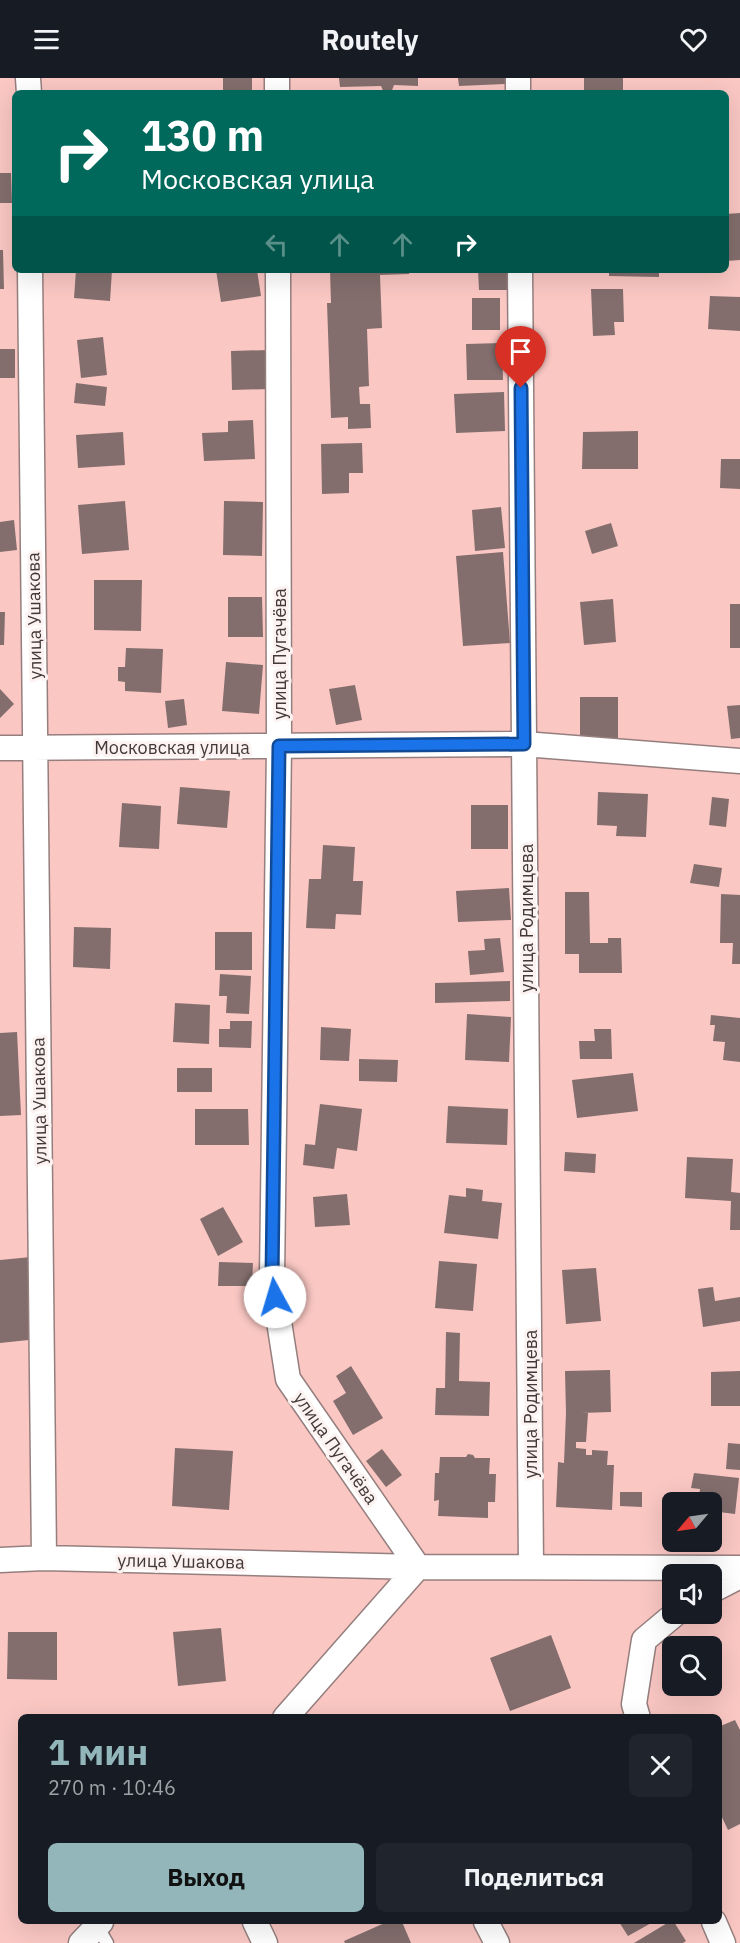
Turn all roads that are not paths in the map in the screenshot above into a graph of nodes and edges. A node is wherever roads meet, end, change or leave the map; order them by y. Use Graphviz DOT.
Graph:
graph roads {
  1 [pos="30,273"];
  2 [pos="278,273"];
  3 [pos="520,273"];
  4 [pos="524,744"];
  5 [pos="279,746"];
  6 [pos="0,748"];
  7 [pos="35,748"];
  8 [pos="740,761"];
  9 [pos="44,1558"];
  10 [pos="0,1560"];
  11 [pos="531,1566"];
  12 [pos="418,1567"];
  13 [pos="740,1568"];
  14 [pos="740,1576"];
  15 [pos="722,1586"];
  16 [pos="663,1624"];
  17 [pos="289,1714"];
  18 [pos="637,1714"];
  19 [pos="256,1924"];
  20 [pos="487,1924"];
  21 [pos="715,1924"];
  22 [pos="265,1943"];
  23 [pos="497,1943"];
  24 [pos="723,1943"];
  1 -- 7 [label="street, улица Ушакова"];
  2 -- 5 [label="street, улица Пугачёва"];
  3 -- 4 [label="street, улица Родимцева"];
  4 -- 5 [label="street, Московская улица"];
  4 -- 8 [label="street, Московская улица"];
  4 -- 11 [label="street, улица Родимцева"];
  5 -- 7 [label="street, Московская улица"];
  5 -- 12 [label="street, улица Пугачёва"];
  6 -- 7 [label="street, Московская улица"];
  7 -- 9 [label="street, улица Ушакова"];
  9 -- 10 [label="street"];
  9 -- 12 [label="street, улица Ушакова"];
  11 -- 12 [label="street"];
  11 -- 13 [label="street"];
  12 -- 17 [label="street"];
  14 -- 15 [label="street"];
  16 -- 18 [label="street"];
  19 -- 22 [label="street"];
  20 -- 23 [label="street"];
  21 -- 24 [label="street"];
}
